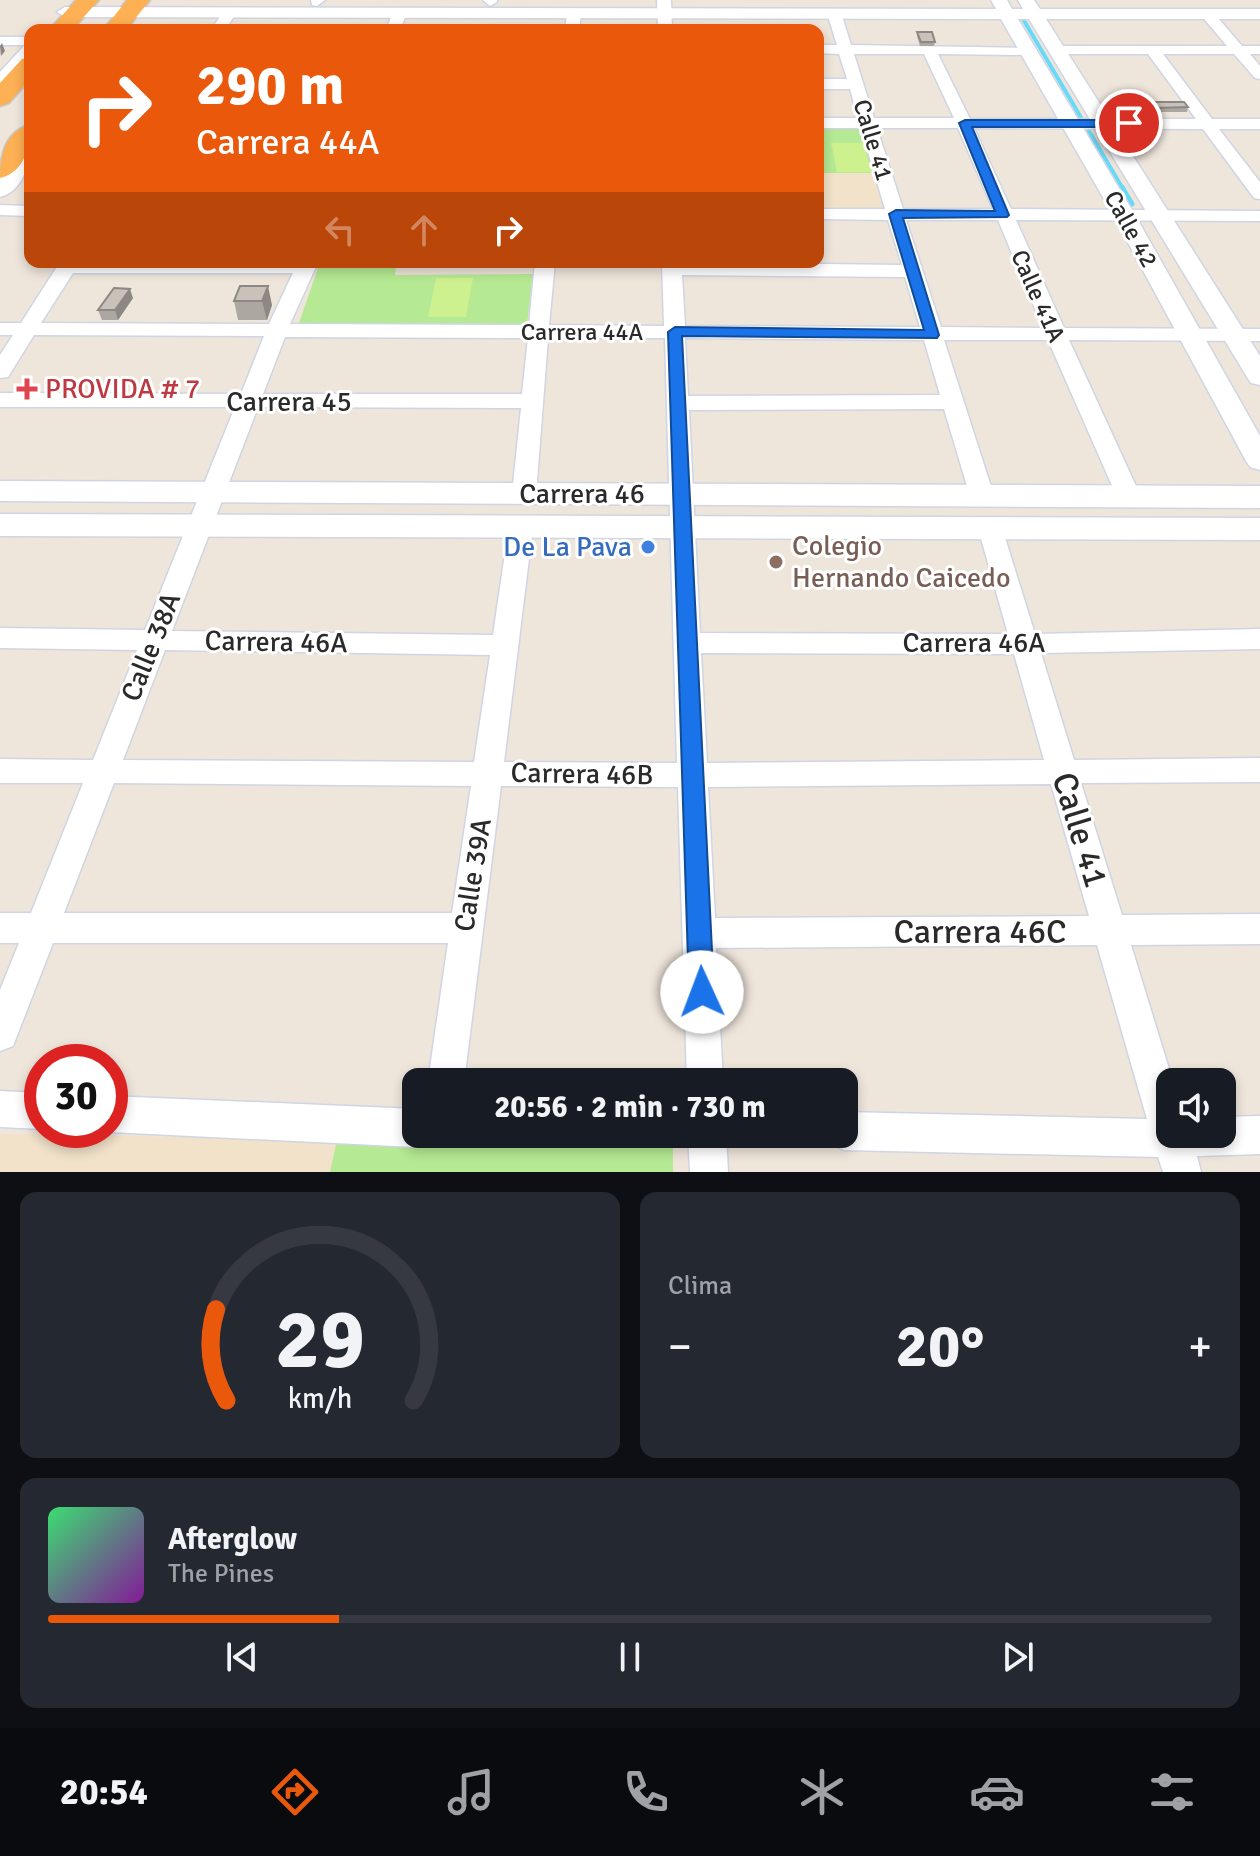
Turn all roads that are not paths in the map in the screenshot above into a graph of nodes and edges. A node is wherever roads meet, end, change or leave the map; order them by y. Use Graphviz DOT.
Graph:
graph roads {
  1 [pos="318,1"];
  2 [pos="490,1"];
  3 [pos="236,4"];
  4 [pos="1260,5"];
  5 [pos="831,6"];
  6 [pos="1002,6"];
  7 [pos="1030,6"];
  8 [pos="1200,6"];
  9 [pos="180,7"];
  10 [pos="107,9"];
  11 [pos="664,11"];
  12 [pos="400,12"];
  13 [pos="1260,14"];
  14 [pos="573,21"];
  15 [pos="65,24"];
  16 [pos="222,24"];
  17 [pos="395,24"];
  18 [pos="0,41"];
  19 [pos="24,41"];
  20 [pos="824,49"];
  21 [pos="845,49"];
  22 [pos="929,50"];
  23 [pos="1057,50"];
  24 [pos="1152,50"];
  25 [pos="1260,50"];
  26 [pos="1028,51"];
  27 [pos="1239,51"];
  28 [pos="24,59"];
  29 [pos="24,70"];
  30 [pos="1260,75"];
  31 [pos="824,84"];
  32 [pos="856,84"];
  33 [pos="1,93"];
  34 [pos="824,123"];
  35 [pos="868,123"];
  36 [pos="965,123"];
  37 [pos="1099,123"];
  38 [pos="1073,124"];
  39 [pos="1209,124"];
  40 [pos="1260,124"];
  41 [pos="24,140"];
  42 [pos="24,161"];
  43 [pos="0,170"];
  44 [pos="0,191"];
  45 [pos="1260,194"];
  46 [pos="0,210"];
  47 [pos="24,211"];
  48 [pos="824,214"];
  49 [pos="896,214"];
  50 [pos="1003,215"];
  51 [pos="1124,215"];
  52 [pos="1160,216"];
  53 [pos="1260,216"];
  54 [pos="67,268"];
  55 [pos="305,268"];
  56 [pos="544,268"];
  57 [pos="672,268"];
  58 [pos="768,268"];
  59 [pos="913,271"];
  60 [pos="0,329"];
  61 [pos="27,329"];
  62 [pos="276,332"];
  63 [pos="536,332"];
  64 [pos="675,332"];
  65 [pos="1055,334"];
  66 [pos="932,335"];
  67 [pos="1234,335"];
  68 [pos="1260,335"];
  69 [pos="1189,336"];
  70 [pos="0,372"];
  71 [pos="1260,377"];
  72 [pos="0,400"];
  73 [pos="530,401"];
  74 [pos="251,402"];
  75 [pos="953,402"];
  76 [pos="678,403"];
  77 [pos="1260,461"];
  78 [pos="0,491"];
  79 [pos="212,492"];
  80 [pos="1129,497"];
  81 [pos="1260,497"];
  82 [pos="522,510"];
  83 [pos="682,511"];
  84 [pos="986,512"];
  85 [pos="0,525"];
  86 [pos="200,525"];
  87 [pos="1260,529"];
  88 [pos="0,638"];
  89 [pos="1260,639"];
  90 [pos="155,640"];
  91 [pos="687,643"];
  92 [pos="1024,644"];
  93 [pos="504,645"];
  94 [pos="1260,770"];
  95 [pos="0,771"];
  96 [pos="101,771"];
  97 [pos="1062,771"];
  98 [pos="489,773"];
  99 [pos="693,775"];
  100 [pos="0,928"];
  101 [pos="40,928"];
  102 [pos="465,928"];
  103 [pos="1260,929"];
  104 [pos="1111,932"];
  105 [pos="699,933"];
  106 [pos="0,1034"];
  107 [pos="448,1068"];
  108 [pos="704,1068"];
  109 [pos="1156,1083"];
  110 [pos="0,1109"];
  111 [pos="24,1110"];
  112 [pos="128,1115"];
  113 [pos="402,1127"];
  114 [pos="858,1132"];
  115 [pos="1260,1135"];
  116 [pos="1236,1138"];
  117 [pos="1156,1143"];
  118 [pos="708,1148"];
  119 [pos="709,1172"];
  1 -- 2 [label="street"];
  1 -- 3 [label="street"];
  2 -- 11 [label="street"];
  3 -- 9 [label="street"];
  3 -- 12 [label="street"];
  3 -- 16 [label="street"];
  4 -- 8 [label="street"];
  5 -- 6 [label="street"];
  5 -- 11 [label="street"];
  5 -- 21 [label="street, Calle 41"];
  6 -- 7 [label="street"];
  6 -- 26 [label="street, Calle 42"];
  7 -- 8 [label="street"];
  7 -- 23 [label="street, Calle 42"];
  8 -- 13 [label="street"];
  8 -- 27 [label="street"];
  9 -- 10 [label="street"];
  10 -- 15 [label="street"];
  11 -- 14 [label="street"];
  12 -- 14 [label="street"];
  12 -- 17 [label="street"];
  18 -- 19 [label="street"];
  20 -- 21 [label="street"];
  21 -- 22 [label="street"];
  21 -- 32 [label="street, Calle 41"];
  22 -- 26 [label="street"];
  22 -- 36 [label="street, Calle 41A"];
  23 -- 24 [label="street"];
  23 -- 37 [label="street, Calle 42"];
  24 -- 27 [label="street"];
  24 -- 39 [label="street"];
  25 -- 27 [label="street"];
  26 -- 38 [label="street, Calle 42"];
  27 -- 30 [label="street"];
  28 -- 33 [label="street"];
  29 -- 33 [label="highway"];
  31 -- 32 [label="street"];
  32 -- 35 [label="street, Calle 41"];
  34 -- 35 [label="street"];
  35 -- 36 [label="street"];
  35 -- 49 [label="street, Calle 41"];
  36 -- 38 [label="street"];
  36 -- 50 [label="street, Calle 41A"];
  37 -- 38 [label="street"];
  37 -- 39 [label="street"];
  37 -- 52 [label="street, Calle 42"];
  38 -- 51 [label="street, Calle 42"];
  39 -- 40 [label="street"];
  39 -- 45 [label="street"];
  41 -- 43 [label="highway"];
  42 -- 44 [label="street"];
  46 -- 47 [label="street"];
  48 -- 49 [label="street"];
  49 -- 50 [label="street"];
  49 -- 59 [label="street, Calle 41"];
  50 -- 51 [label="street"];
  50 -- 65 [label="street, Calle 41A"];
  51 -- 52 [label="street"];
  51 -- 69 [label="street, Calle 42"];
  52 -- 53 [label="street"];
  52 -- 67 [label="street, Calle 42"];
  54 -- 61 [label="street"];
  55 -- 62 [label="street, Calle 38A"];
  56 -- 63 [label="street, Calle 39A"];
  57 -- 64 [label="street"];
  58 -- 59 [label="street"];
  59 -- 66 [label="street, Calle 41"];
  60 -- 61 [label="street, Carrera 44A"];
  61 -- 62 [label="street, Carrera 44A"];
  61 -- 70 [label="street"];
  62 -- 63 [label="street, Carrera 44A"];
  62 -- 74 [label="street, Calle 38A"];
  63 -- 64 [label="street, Carrera 44A"];
  63 -- 73 [label="street, Calle 39A"];
  64 -- 66 [label="street, Carrera 44A"];
  64 -- 76 [label="street"];
  65 -- 66 [label="street, Carrera 44A"];
  65 -- 69 [label="street, Carrera 44A"];
  65 -- 80 [label="street, Calle 41A"];
  66 -- 75 [label="street, Calle 41"];
  67 -- 68 [label="street, Carrera 44A"];
  67 -- 69 [label="street, Carrera 44A"];
  67 -- 71 [label="street, Calle 42"];
  69 -- 77 [label="street, Calle 42"];
  72 -- 74 [label="street, Carrera 45"];
  73 -- 74 [label="street, Carrera 45"];
  73 -- 82 [label="street, Calle 39A"];
  74 -- 79 [label="street, Calle 38A"];
  75 -- 76 [label="street"];
  75 -- 84 [label="street, Calle 41"];
  76 -- 83 [label="street"];
  78 -- 79 [label="main road, Carrera 46"];
  79 -- 82 [label="main road, Carrera 46"];
  79 -- 86 [label="street, Calle 38A"];
  80 -- 81 [label="main road, Carrera 46"];
  80 -- 84 [label="main road, Carrera 46"];
  82 -- 83 [label="main road, Carrera 46"];
  82 -- 86 [label="main road, Carrera 46"];
  82 -- 93 [label="street, Calle 39A"];
  83 -- 84 [label="main road, Carrera 46"];
  83 -- 91 [label="street"];
  84 -- 87 [label="main road, Carrera 46"];
  84 -- 92 [label="street, Calle 41"];
  85 -- 86 [label="main road, Carrera 46"];
  86 -- 90 [label="street, Calle 38A"];
  88 -- 90 [label="street, Carrera 46A"];
  89 -- 92 [label="street, Carrera 46A"];
  90 -- 93 [label="street, Carrera 46A"];
  90 -- 96 [label="street, Calle 38A"];
  91 -- 92 [label="street, Carrera 46A"];
  91 -- 99 [label="street"];
  92 -- 97 [label="street, Calle 41"];
  93 -- 98 [label="street, Calle 39A"];
  94 -- 97 [label="street, Carrera 46B"];
  95 -- 96 [label="street, Carrera 46B"];
  96 -- 98 [label="street, Carrera 46B"];
  96 -- 101 [label="street, Calle 38A"];
  97 -- 99 [label="street, Carrera 46B"];
  97 -- 104 [label="street, Calle 41"];
  98 -- 99 [label="street, Carrera 46B"];
  98 -- 102 [label="street, Calle 39A"];
  99 -- 105 [label="street"];
  100 -- 101 [label="street"];
  101 -- 102 [label="street"];
  101 -- 106 [label="street, Calle 38A"];
  102 -- 107 [label="street, Calle 39A"];
  103 -- 104 [label="street, Carrera 46C"];
  104 -- 105 [label="street, Carrera 46C"];
  104 -- 109 [label="street, Calle 41"];
  105 -- 108 [label="street"];
  110 -- 111 [label="street"];
  112 -- 113 [label="street"];
  114 -- 117 [label="street"];
  115 -- 116 [label="street"];
  118 -- 119 [label="street"];
}
